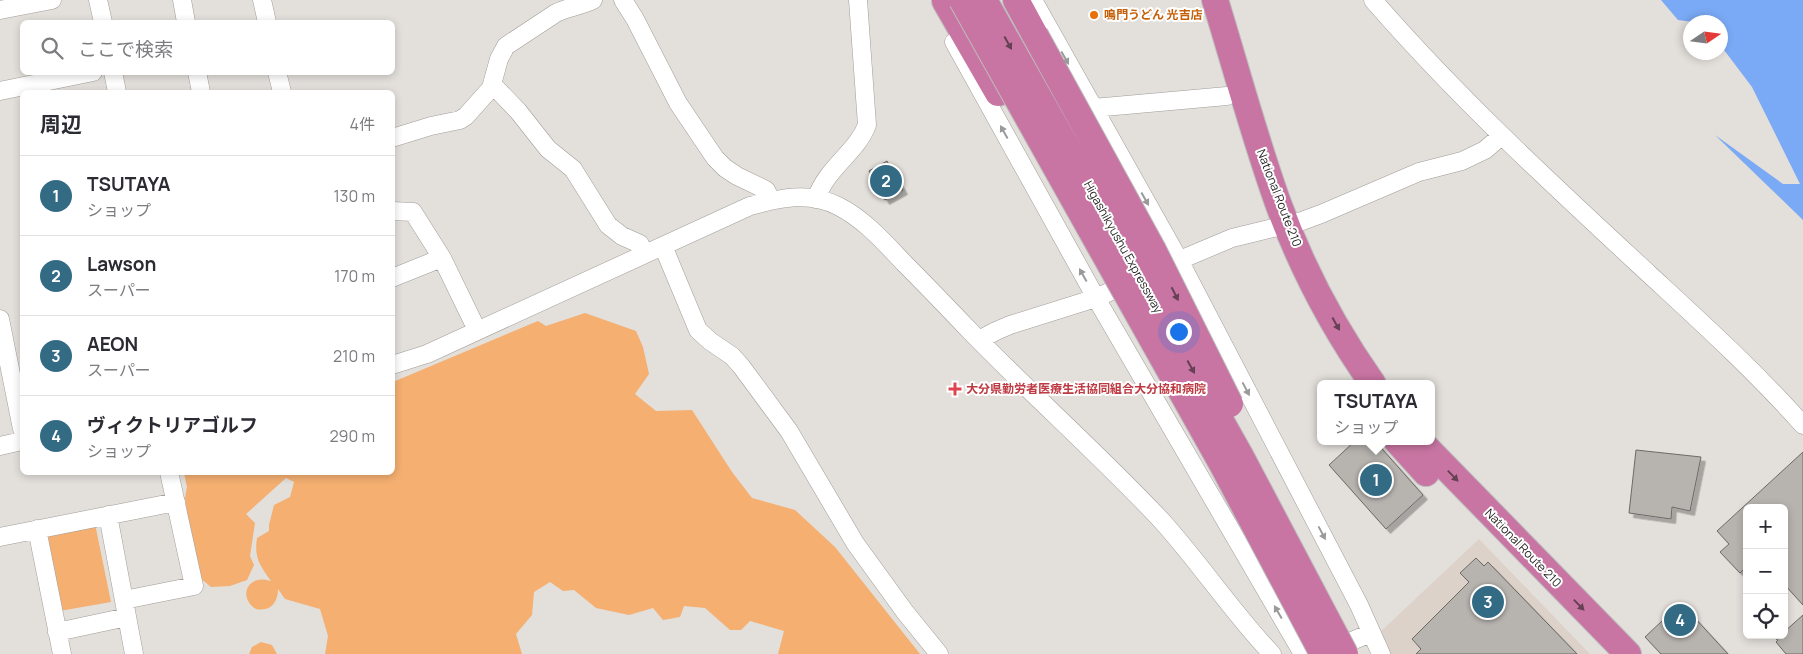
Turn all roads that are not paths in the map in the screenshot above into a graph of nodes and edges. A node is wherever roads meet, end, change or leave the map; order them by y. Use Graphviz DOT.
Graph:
graph roads {
  1 [pos="52,0"];
  2 [pos="98,0"];
  3 [pos="182,0"];
  4 [pos="262,0"];
  5 [pos="593,0"];
  6 [pos="623,0"];
  7 [pos="858,0"];
  8 [pos="984,0"];
  9 [pos="1016,0"];
  10 [pos="1033,0"];
  11 [pos="1198,0"];
  12 [pos="1215,0"];
  13 [pos="1373,0"];
  14 [pos="954,1"];
  15 [pos="0,10"];
  16 [pos="103,20"];
  17 [pos="186,20"];
  18 [pos="267,20"];
  19 [pos="82,75"];
  20 [pos="114,75"];
  21 [pos="198,75"];
  22 [pos="279,75"];
  23 [pos="493,85"];
  24 [pos="35,88"];
  25 [pos="117,90"];
  26 [pos="201,90"];
  27 [pos="282,90"];
  28 [pos="0,91"];
  29 [pos="1227,96"];
  30 [pos="1093,108"];
  31 [pos="1501,136"];
  32 [pos="395,137"];
  33 [pos="816,199"];
  34 [pos="771,200"];
  35 [pos="395,211"];
  36 [pos="1278,227"];
  37 [pos="663,246"];
  38 [pos="644,254"];
  39 [pos="442,258"];
  40 [pos="1179,260"];
  41 [pos="395,277"];
  42 [pos="1096,298"];
  43 [pos="0,319"];
  44 [pos="477,330"];
  45 [pos="979,340"];
  46 [pos="10,358"];
  47 [pos="395,364"];
  48 [pos="1350,380"];
  49 [pos="1371,380"];
  50 [pos="20,417"];
  51 [pos="1803,425"];
  52 [pos="20,441"];
  53 [pos="1402,445"];
  54 [pos="1424,445"];
  55 [pos="0,446"];
  56 [pos="171,475"];
  57 [pos="176,502"];
  58 [pos="108,516"];
  59 [pos="38,529"];
  60 [pos="0,537"];
  61 [pos="124,600"];
  62 [pos="127,618"];
  63 [pos="57,632"];
  64 [pos="1371,633"];
  65 [pos="1272,652"];
  66 [pos="62,654"];
  67 [pos="134,654"];
  68 [pos="939,654"];
  69 [pos="1303,654"];
  70 [pos="1321,654"];
  71 [pos="1346,654"];
  72 [pos="1355,654"];
  73 [pos="1381,654"];
  74 [pos="1604,654"];
  75 [pos="1628,654"];
  1 -- 15 [label="street"];
  2 -- 16 [label="street"];
  3 -- 17 [label="street"];
  4 -- 18 [label="street"];
  5 -- 23 [label="street"];
  6 -- 34 [label="street"];
  7 -- 33 [label="street"];
  8 -- 71 [label="highway, Higashikyushu Expressway, one-way, bridge"];
  9 -- 72 [label="highway, one-way, bridge"];
  10 -- 30 [label="street, one-way"];
  11 -- 29 [label="highway, National Route 210"];
  12 -- 36 [label="highway, National Route 210"];
  13 -- 31 [label="street"];
  42 -- 14 [label="street, one-way"];
  14 -- 70 [label="highway, Higashikyushu Expressway, bridge"];
  14 -- 70 [label="highway"];
  19 -- 24 [label="street"];
  20 -- 25 [label="street"];
  21 -- 26 [label="street"];
  22 -- 27 [label="street"];
  23 -- 32 [label="street"];
  23 -- 38 [label="street"];
  24 -- 28 [label="street"];
  29 -- 30 [label="street"];
  29 -- 36 [label="highway, National Route 210"];
  30 -- 40 [label="street, one-way"];
  31 -- 36 [label="street"];
  31 -- 51 [label="street"];
  33 -- 34 [label="street"];
  33 -- 45 [label="street"];
  34 -- 37 [label="street"];
  35 -- 39 [label="street"];
  36 -- 40 [label="street"];
  36 -- 48 [label="highway, National Route 210"];
  36 -- 49 [label="highway, National Route 210, one-way"];
  37 -- 38 [label="street"];
  37 -- 68 [label="street"];
  38 -- 44 [label="street"];
  39 -- 41 [label="street"];
  39 -- 44 [label="street"];
  40 -- 42 [label="street"];
  40 -- 64 [label="street, one-way"];
  42 -- 45 [label="street"];
  69 -- 42 [label="street, one-way"];
  43 -- 46 [label="street"];
  44 -- 47 [label="street"];
  45 -- 65 [label="street"];
  46 -- 50 [label="street"];
  52 -- 55 [label="street"];
  53 -- 74 [label="highway, National Route 210"];
  54 -- 75 [label="highway, National Route 210, one-way"];
  56 -- 57 [label="street"];
  57 -- 58 [label="street"];
  57 -- 61 [label="street"];
  58 -- 59 [label="street"];
  58 -- 61 [label="street"];
  59 -- 60 [label="street"];
  59 -- 63 [label="street"];
  61 -- 62 [label="street"];
  62 -- 63 [label="street"];
  62 -- 67 [label="street"];
  63 -- 66 [label="street"];
  64 -- 70 [label="street"];
  64 -- 73 [label="street"];
}
